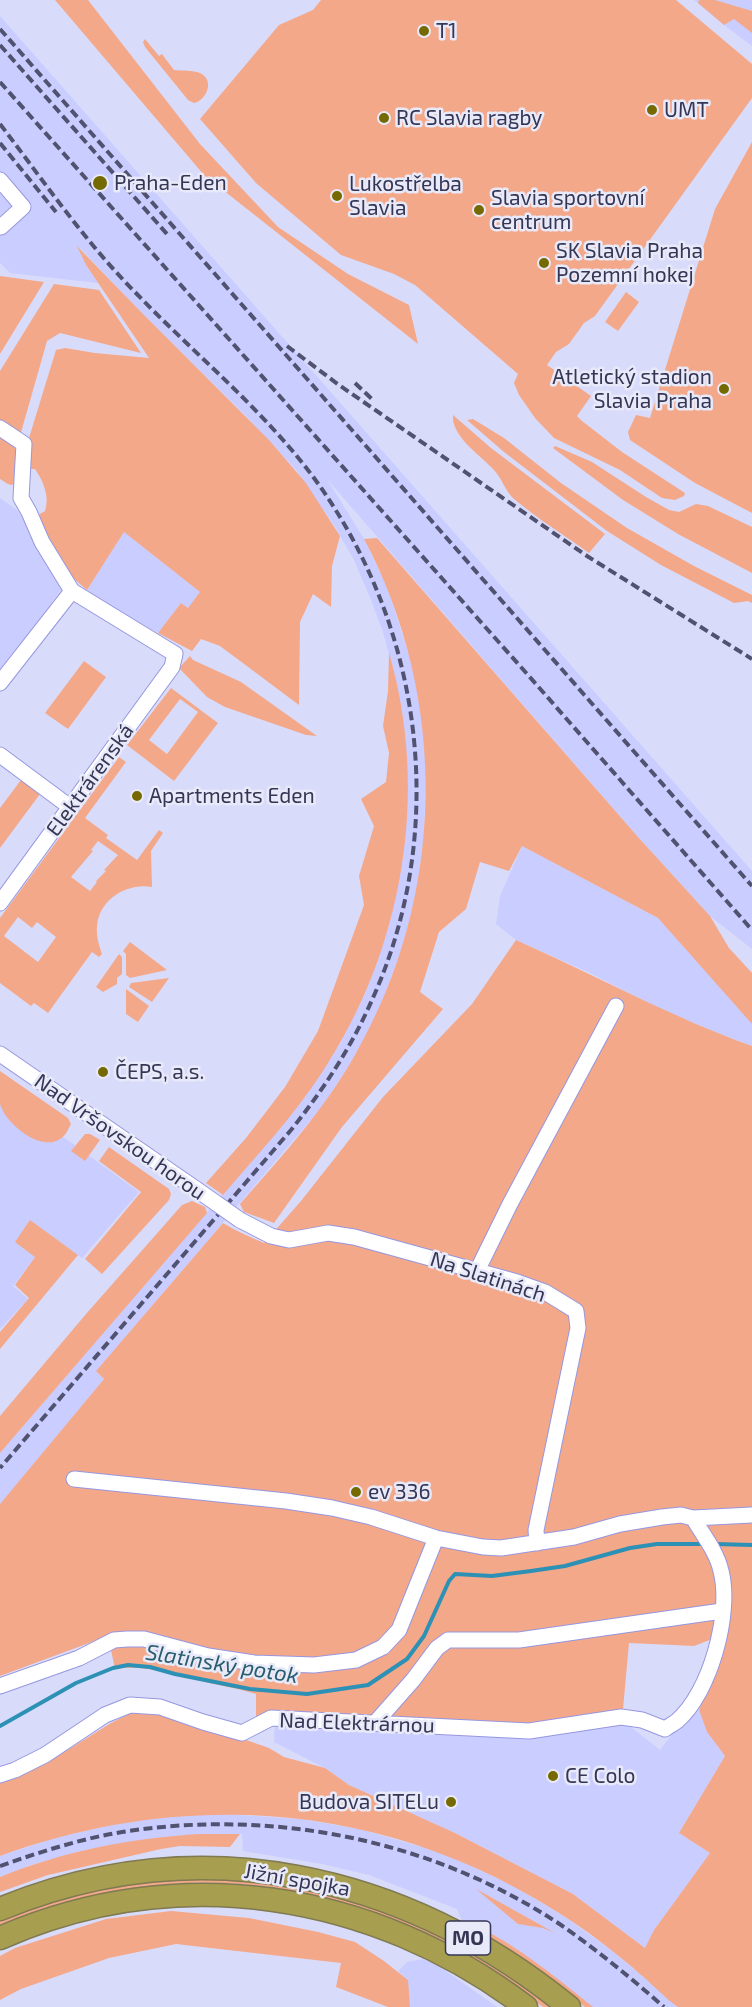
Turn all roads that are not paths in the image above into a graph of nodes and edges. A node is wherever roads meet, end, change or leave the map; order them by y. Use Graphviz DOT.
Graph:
graph roads {
  1 [pos="0,180"];
  2 [pos="1,227"];
  3 [pos="0,428"];
  4 [pos="72,591"];
  5 [pos="0,683"];
  6 [pos="0,755"];
  7 [pos="70,807"];
  8 [pos="0,903"];
  9 [pos="616,1005"];
  10 [pos="0,1054"];
  11 [pos="240,1220"];
  12 [pos="477,1271"];
  13 [pos="74,1479"];
  14 [pos="752,1515"];
  15 [pos="693,1518"];
  16 [pos="436,1538"];
  17 [pos="537,1543"];
  18 [pos="723,1611"];
  19 [pos="0,1686"];
  20 [pos="375,1723"];
  21 [pos="0,1775"];
  22 [pos="0,1909"];
  23 [pos="0,1938"];
  24 [pos="526,2007"];
  25 [pos="569,2007"];
  1 -- 2 [label="street"];
  3 -- 4 [label="street"];
  4 -- 5 [label="street"];
  4 -- 7 [label="street, Elektrárenská"];
  6 -- 7 [label="street"];
  7 -- 8 [label="street, Elektrárenská"];
  9 -- 12 [label="street"];
  10 -- 11 [label="street, Nad Vršovskou horou, bridge"];
  11 -- 12 [label="street, Na Slatinách"];
  12 -- 17 [label="street, Na Slatinách"];
  13 -- 16 [label="street"];
  14 -- 15 [label="street"];
  15 -- 17 [label="street"];
  15 -- 18 [label="street"];
  16 -- 17 [label="street"];
  16 -- 19 [label="street"];
  18 -- 20 [label="street"];
  18 -- 20 [label="street, Nad Elektrárnou"];
  20 -- 21 [label="street, Nad Elektrárnou"];
  22 -- 25 [label="highway, Jižní spojka / MO"];
  23 -- 24 [label="highway, Jižní spojka / MO"];
}
